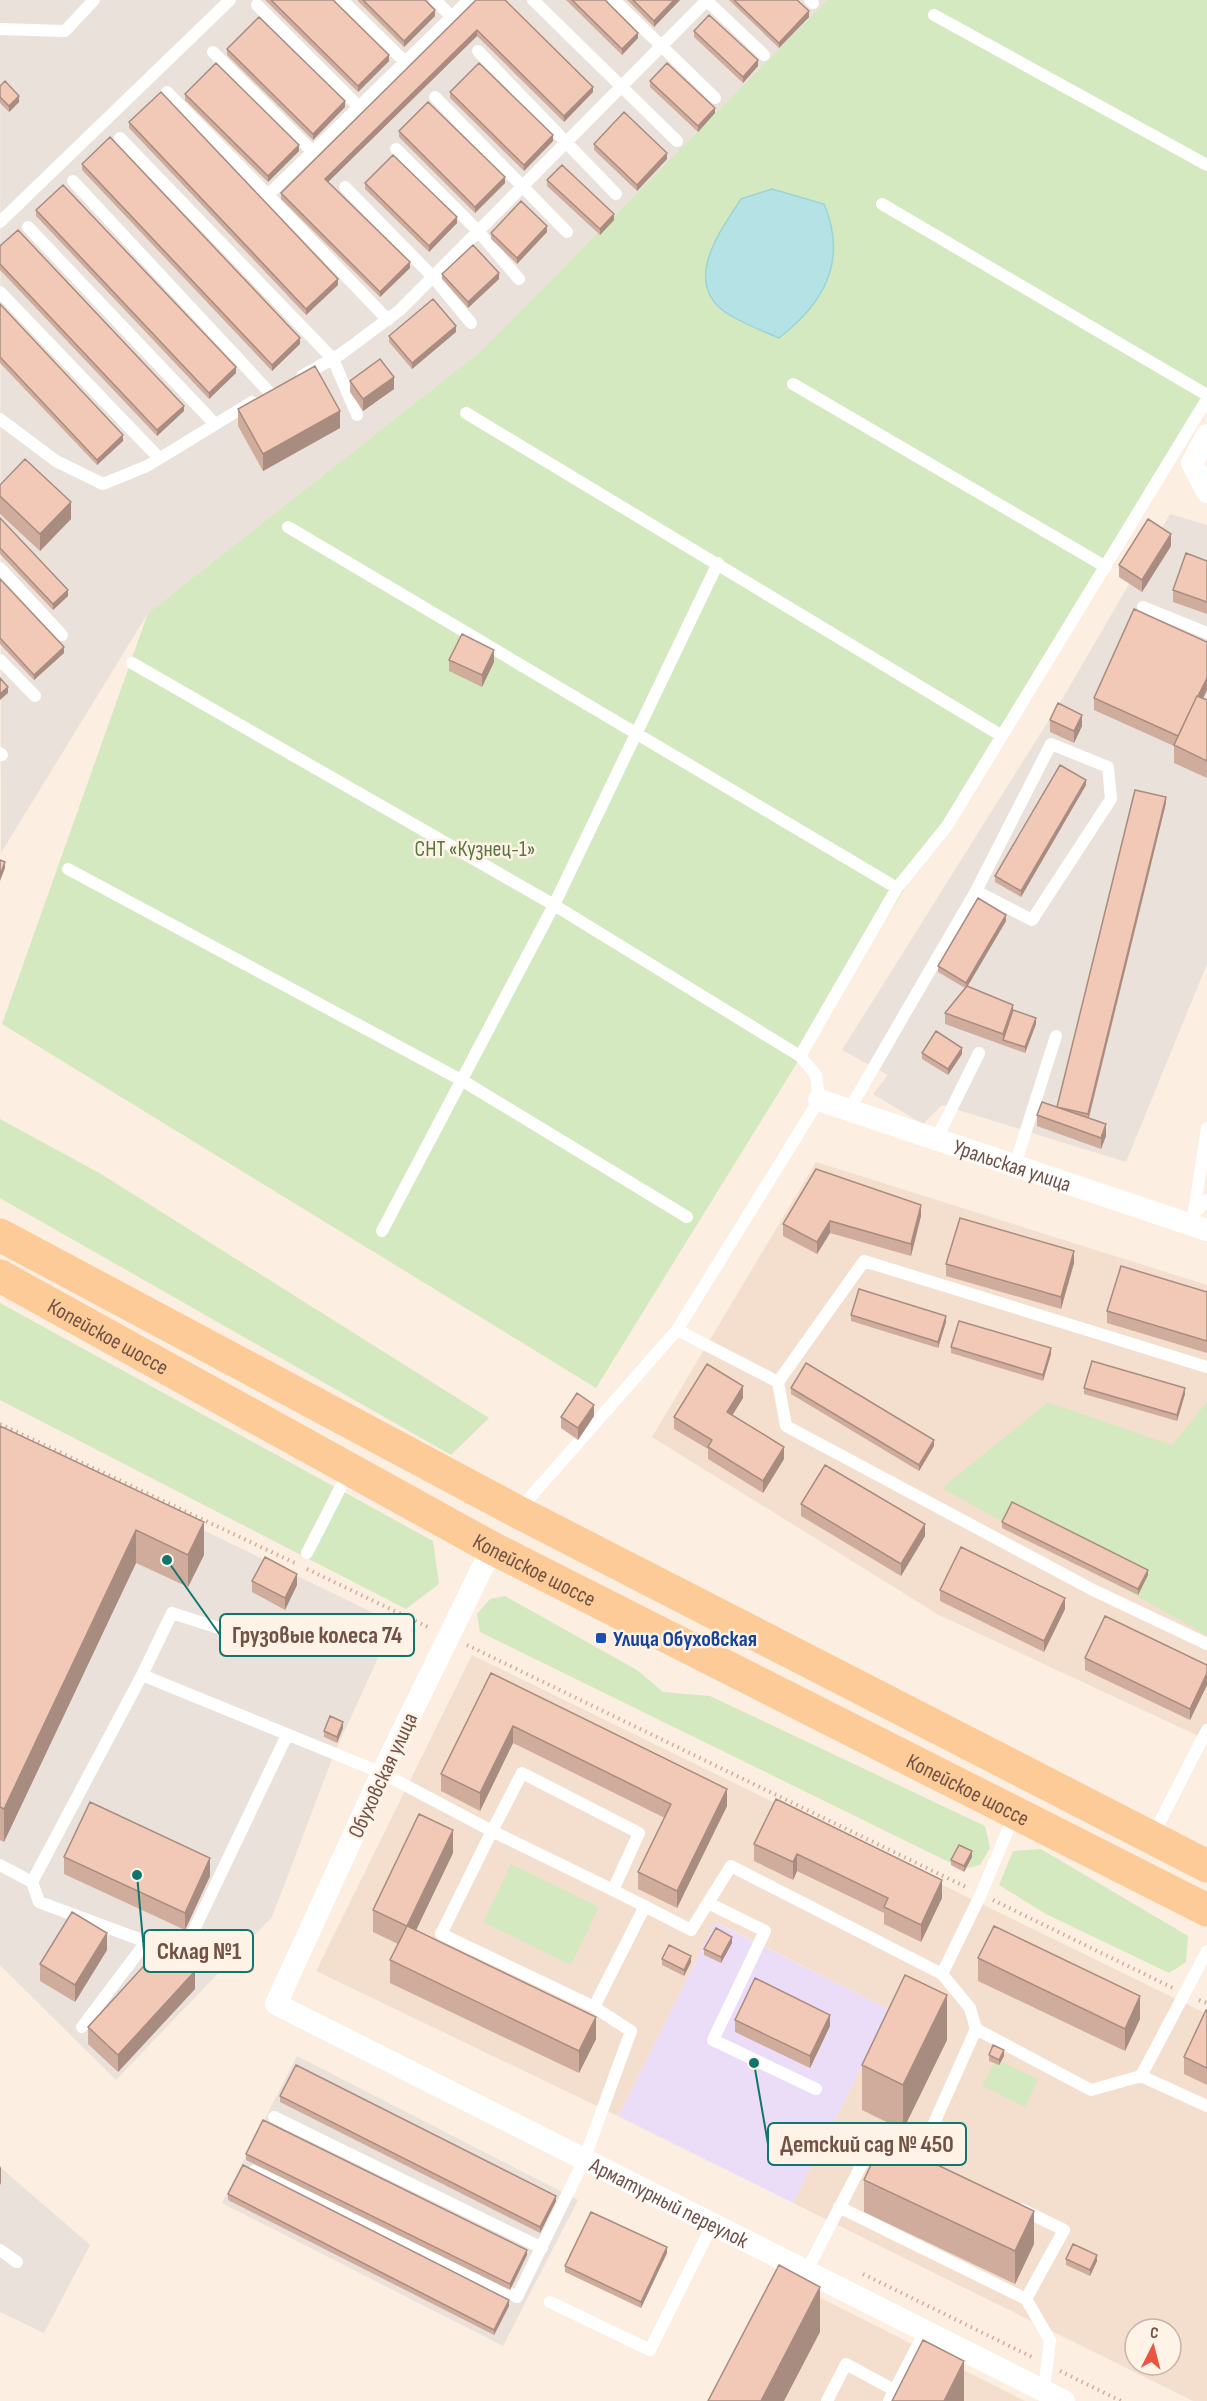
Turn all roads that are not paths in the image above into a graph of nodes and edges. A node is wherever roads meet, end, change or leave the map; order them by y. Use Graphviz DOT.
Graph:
graph roads {
  1 [pos="94,0"];
  2 [pos="230,0"];
  3 [pos="342,0"];
  4 [pos="435,0"];
  5 [pos="469,0"];
  6 [pos="533,0"];
  7 [pos="614,0"];
  8 [pos="707,0"];
  9 [pos="257,5"];
  10 [pos="934,15"];
  11 [pos="452,17"];
  12 [pos="0,28"];
  13 [pos="661,46"];
  14 [pos="478,51"];
  15 [pos="213,52"];
  16 [pos="764,55"];
  17 [pos="405,62"];
  18 [pos="620,88"];
  19 [pos="167,92"];
  20 [pos="435,97"];
  21 [pos="715,98"];
  22 [pos="359,107"];
  23 [pos="120,138"];
  24 [pos="567,141"];
  25 [pos="677,141"];
  26 [pos="396,149"];
  27 [pos="313,152"];
  28 [pos="1207,165"];
  29 [pos="73,181"];
  30 [pos="345,187"];
  31 [pos="522,187"];
  32 [pos="616,194"];
  33 [pos="268,195"];
  34 [pos="882,204"];
  35 [pos="0,222"];
  36 [pos="28,227"];
  37 [pos="478,231"];
  38 [pos="567,232"];
  39 [pos="433,278"];
  40 [pos="519,279"];
  41 [pos="0,292"];
  42 [pos="388,320"];
  43 [pos="471,323"];
  44 [pos="333,359"];
  45 [pos="793,384"];
  46 [pos="279,388"];
  47 [pos="1207,397"];
  48 [pos="466,413"];
  49 [pos="357,415"];
  50 [pos="0,419"];
  51 [pos="215,424"];
  52 [pos="1207,435"];
  53 [pos="159,458"];
  54 [pos="1207,492"];
  55 [pos="288,527"];
  56 [pos="718,563"];
  57 [pos="1106,567"];
  58 [pos="0,568"];
  59 [pos="1143,608"];
  60 [pos="1207,633"];
  61 [pos="62,635"];
  62 [pos="0,660"];
  63 [pos="132,663"];
  64 [pos="36,696"];
  65 [pos="635,732"];
  66 [pos="1002,736"];
  67 [pos="68,869"];
  68 [pos="897,888"];
  69 [pos="975,891"];
  70 [pos="554,905"];
  71 [pos="1056,1036"];
  72 [pos="979,1053"];
  73 [pos="800,1056"];
  74 [pos="463,1081"];
  75 [pos="819,1100"];
  76 [pos="849,1110"];
  77 [pos="1207,1128"];
  78 [pos="938,1138"];
  79 [pos="1015,1165"];
  80 [pos="1207,1200"];
  81 [pos="687,1217"];
  82 [pos="1198,1223"];
  83 [pos="382,1231"];
  84 [pos="0,1234"];
  85 [pos="0,1276"];
  86 [pos="677,1330"];
  87 [pos="1207,1366"];
  88 [pos="778,1382"];
  89 [pos="350,1469"];
  90 [pos="518,1512"];
  91 [pos="492,1548"];
  92 [pos="307,1553"];
  93 [pos="1207,1644"];
  94 [pos="284,1649"];
  95 [pos="142,1675"];
  96 [pos="1207,1730"];
  97 [pos="287,1735"];
  98 [pos="382,1773"];
  99 [pos="1015,1812"];
  100 [pos="492,1831"];
  101 [pos="1152,1838"];
  102 [pos="0,1865"];
  103 [pos="1207,1866"];
  104 [pos="32,1882"];
  105 [pos="613,1890"];
  106 [pos="708,1903"];
  107 [pos="645,1906"];
  108 [pos="1207,1910"];
  109 [pos="146,1942"];
  110 [pos="1207,1951"];
  111 [pos="942,1974"];
  112 [pos="276,2004"];
  113 [pos="594,2007"];
  114 [pos="82,2027"];
  115 [pos="976,2029"];
  116 [pos="1141,2076"];
  117 [pos="816,2089"];
  118 [pos="1207,2106"];
  119 [pos="274,2117"];
  120 [pos="584,2160"];
  121 [pos="247,2168"];
  122 [pos="1012,2204"];
  123 [pos="839,2207"];
  124 [pos="712,2225"];
  125 [pos="542,2248"];
  126 [pos="0,2250"];
  127 [pos="16,2262"];
  128 [pos="806,2272"];
  129 [pos="1026,2299"];
  130 [pos="550,2302"];
  131 [pos="924,2333"];
  132 [pos="892,2396"];
  133 [pos="1054,2396"];
  134 [pos="827,2401"];
  1 -- 12 [label="lane"];
  2 -- 35 [label="lane"];
  3 -- 17 [label="lane"];
  4 -- 11 [label="lane"];
  5 -- 11 [label="lane"];
  6 -- 18 [label="lane"];
  7 -- 13 [label="lane"];
  8 -- 13 [label="lane"];
  8 -- 16 [label="lane"];
  9 -- 22 [label="lane"];
  10 -- 28 [label="lane"];
  11 -- 17 [label="lane"];
  13 -- 18 [label="lane"];
  13 -- 21 [label="lane"];
  14 -- 24 [label="lane"];
  15 -- 27 [label="lane"];
  17 -- 22 [label="lane"];
  18 -- 24 [label="lane"];
  18 -- 25 [label="lane"];
  19 -- 33 [label="lane"];
  20 -- 31 [label="lane"];
  22 -- 27 [label="lane"];
  23 -- 44 [label="lane"];
  24 -- 31 [label="lane"];
  24 -- 32 [label="lane"];
  26 -- 37 [label="lane"];
  27 -- 33 [label="lane"];
  29 -- 46 [label="lane"];
  30 -- 39 [label="lane"];
  31 -- 37 [label="lane"];
  31 -- 38 [label="lane"];
  33 -- 42 [label="lane"];
  34 -- 47 [label="lane"];
  36 -- 51 [label="lane"];
  37 -- 39 [label="lane"];
  37 -- 40 [label="lane"];
  39 -- 42 [label="lane"];
  39 -- 43 [label="lane"];
  41 -- 53 [label="lane"];
  42 -- 44 [label="lane"];
  44 -- 46 [label="lane"];
  44 -- 49 [label="lane"];
  45 -- 57 [label="lane"];
  46 -- 51 [label="lane"];
  47 -- 57 [label="lane"];
  48 -- 56 [label="lane"];
  50 -- 53 [label="lane"];
  51 -- 53 [label="lane"];
  52 -- 54 [label="street"];
  55 -- 65 [label="lane"];
  56 -- 65 [label="lane"];
  56 -- 66 [label="lane"];
  57 -- 66 [label="lane"];
  58 -- 61 [label="lane"];
  59 -- 60 [label="lane"];
  62 -- 64 [label="lane"];
  63 -- 70 [label="lane"];
  65 -- 68 [label="lane"];
  65 -- 70 [label="lane"];
  66 -- 68 [label="lane"];
  67 -- 74 [label="lane"];
  68 -- 73 [label="lane"];
  69 -- 69 [label="lane"];
  69 -- 76 [label="lane"];
  70 -- 73 [label="lane"];
  70 -- 74 [label="lane"];
  71 -- 79 [label="lane"];
  72 -- 78 [label="lane"];
  73 -- 75 [label="lane"];
  74 -- 81 [label="lane"];
  74 -- 83 [label="lane"];
  75 -- 76 [label="street, Уральская улица"];
  75 -- 86 [label="lane"];
  76 -- 78 [label="street, Уральская улица"];
  77 -- 82 [label="lane"];
  78 -- 79 [label="street, Уральская улица"];
  79 -- 82 [label="street, Уральская улица"];
  80 -- 82 [label="lane"];
  84 -- 90 [label="main road, Копейское шоссе"];
  85 -- 89 [label="main road, Копейское шоссе"];
  86 -- 88 [label="lane"];
  86 -- 90 [label="lane"];
  87 -- 88 [label="lane"];
  88 -- 93 [label="lane"];
  89 -- 91 [label="main road, Копейское шоссе"];
  89 -- 92 [label="lane"];
  90 -- 91 [label="main road"];
  90 -- 101 [label="main road, Копейское шоссе"];
  91 -- 98 [label="street, Обуховская улица"];
  91 -- 99 [label="main road, Копейское шоссе"];
  94 -- 95 [label="lane"];
  95 -- 97 [label="lane"];
  95 -- 104 [label="lane"];
  96 -- 101 [label="lane"];
  97 -- 98 [label="lane"];
  97 -- 109 [label="lane"];
  98 -- 100 [label="lane"];
  98 -- 112 [label="street, Обуховская улица"];
  99 -- 108 [label="main road, Копейское шоссе"];
  99 -- 111 [label="lane"];
  100 -- 105 [label="lane"];
  100 -- 105 [label="lane"];
  100 -- 113 [label="lane"];
  101 -- 103 [label="main road, Копейское шоссе"];
  102 -- 104 [label="lane"];
  104 -- 109 [label="lane"];
  105 -- 107 [label="lane"];
  106 -- 107 [label="lane"];
  106 -- 111 [label="lane"];
  106 -- 117 [label="lane"];
  107 -- 113 [label="lane"];
  109 -- 114 [label="lane"];
  110 -- 116 [label="lane"];
  111 -- 115 [label="lane"];
  112 -- 120 [label="street, Арматурный переулок"];
  113 -- 120 [label="lane"];
  115 -- 116 [label="lane"];
  115 -- 123 [label="lane"];
  116 -- 118 [label="lane"];
  119 -- 125 [label="lane"];
  120 -- 124 [label="street, Арматурный переулок"];
  120 -- 125 [label="lane"];
  121 -- 125 [label="lane"];
  122 -- 129 [label="lane"];
  123 -- 128 [label="lane"];
  123 -- 129 [label="lane"];
  124 -- 128 [label="street, Арматурный переулок"];
  124 -- 130 [label="lane"];
  126 -- 127 [label="lane"];
  128 -- 131 [label="street, Арматурный переулок"];
  129 -- 133 [label="lane"];
  131 -- 132 [label="lane"];
  131 -- 133 [label="street, Арматурный переулок"];
  132 -- 134 [label="lane"];
}
